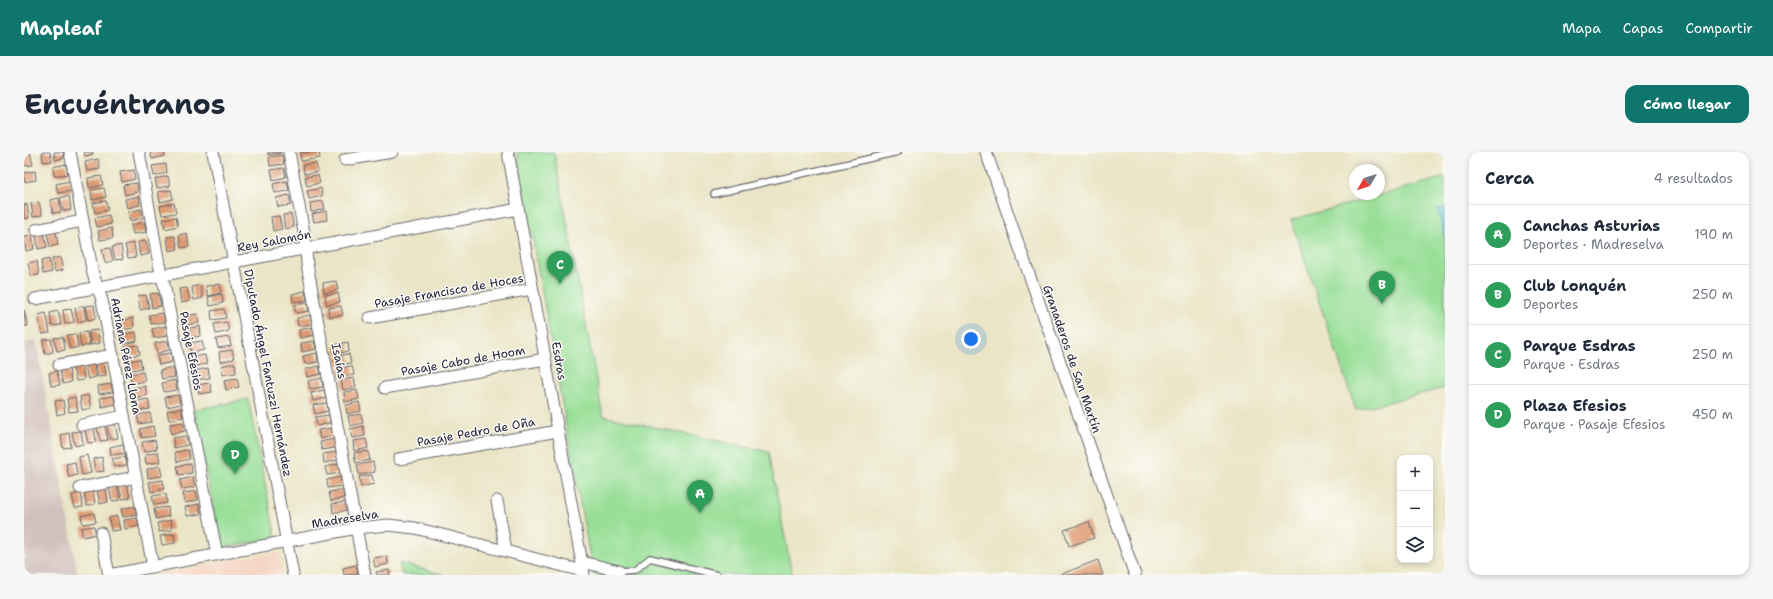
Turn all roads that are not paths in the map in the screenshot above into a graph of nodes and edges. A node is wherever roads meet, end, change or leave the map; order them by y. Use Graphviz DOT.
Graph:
graph roads {
  1 [pos="70,152"];
  2 [pos="139,152"];
  3 [pos="213,152"];
  4 [pos="289,152"];
  5 [pos="392,152"];
  6 [pos="508,152"];
  7 [pos="898,152"];
  8 [pos="986,152"];
  9 [pos="345,160"];
  10 [pos="714,194"];
  11 [pos="518,209"];
  12 [pos="83,221"];
  13 [pos="36,230"];
  14 [pos="306,248"];
  15 [pos="234,262"];
  16 [pos="162,276"];
  17 [pos="98,288"];
  18 [pos="532,289"];
  19 [pos="35,299"];
  20 [pos="370,318"];
  21 [pos="113,354"];
  22 [pos="545,359"];
  23 [pos="59,365"];
  24 [pos="386,388"];
  25 [pos="124,416"];
  26 [pos="82,425"];
  27 [pos="558,431"];
  28 [pos="400,459"];
  29 [pos="136,477"];
  30 [pos="80,488"];
  31 [pos="497,501"];
  32 [pos="357,528"];
  33 [pos="101,533"];
  34 [pos="287,542"];
  35 [pos="506,551"];
  36 [pos="217,555"];
  37 [pos="153,567"];
  38 [pos="583,569"];
  39 [pos="618,571"];
  40 [pos="109,575"];
  41 [pos="293,575"];
  42 [pos="365,575"];
  43 [pos="717,575"];
  44 [pos="1134,575"];
  1 -- 12 [label="street, Adriana Pérez Llona"];
  2 -- 16 [label="street, Pasaje Efesios"];
  3 -- 15 [label="street, Diputado Ángel Fantuzzi Hernández"];
  4 -- 14 [label="street, Isaías"];
  5 -- 9 [label="street"];
  6 -- 11 [label="street, Esdras"];
  7 -- 10 [label="lane"];
  8 -- 44 [label="street, Granaderos de San Martín"];
  11 -- 14 [label="street, Rey Salomón"];
  11 -- 18 [label="street, Esdras"];
  12 -- 13 [label="street"];
  12 -- 17 [label="street, Adriana Pérez Llona"];
  14 -- 15 [label="street, Rey Salomón"];
  14 -- 32 [label="street, Isaías"];
  15 -- 16 [label="street, Rey Salomón"];
  15 -- 34 [label="street, Diputado Ángel Fantuzzi Hernández"];
  16 -- 17 [label="street, Rey Salomón"];
  16 -- 36 [label="street, Pasaje Efesios"];
  17 -- 19 [label="street, Rey Salomón"];
  17 -- 21 [label="street, Adriana Pérez Llona"];
  18 -- 20 [label="street, Pasaje Francisco de Hoces"];
  18 -- 22 [label="street, Esdras"];
  21 -- 23 [label="street"];
  21 -- 25 [label="street, Adriana Pérez Llona"];
  22 -- 24 [label="street, Pasaje Cabo de Hoom"];
  22 -- 27 [label="street, Esdras"];
  25 -- 26 [label="street"];
  25 -- 29 [label="street, Adriana Pérez Llona"];
  27 -- 28 [label="street, Pasaje Pedro de Oña"];
  27 -- 38 [label="street, Esdras"];
  29 -- 30 [label="street"];
  29 -- 37 [label="street, Adriana Pérez Llona"];
  31 -- 35 [label="street"];
  32 -- 34 [label="street, Madreselva"];
  32 -- 35 [label="street, Madreselva"];
  32 -- 42 [label="street, Isaías"];
  33 -- 40 [label="street"];
  34 -- 36 [label="street, Madreselva"];
  34 -- 41 [label="street, Diputado Ángel Fantuzzi Hernández"];
  35 -- 38 [label="street, Madreselva"];
  36 -- 37 [label="street, Madreselva"];
  37 -- 40 [label="street, Madreselva"];
  38 -- 39 [label="street, Madreselva"];
  39 -- 43 [label="lane"];
}
